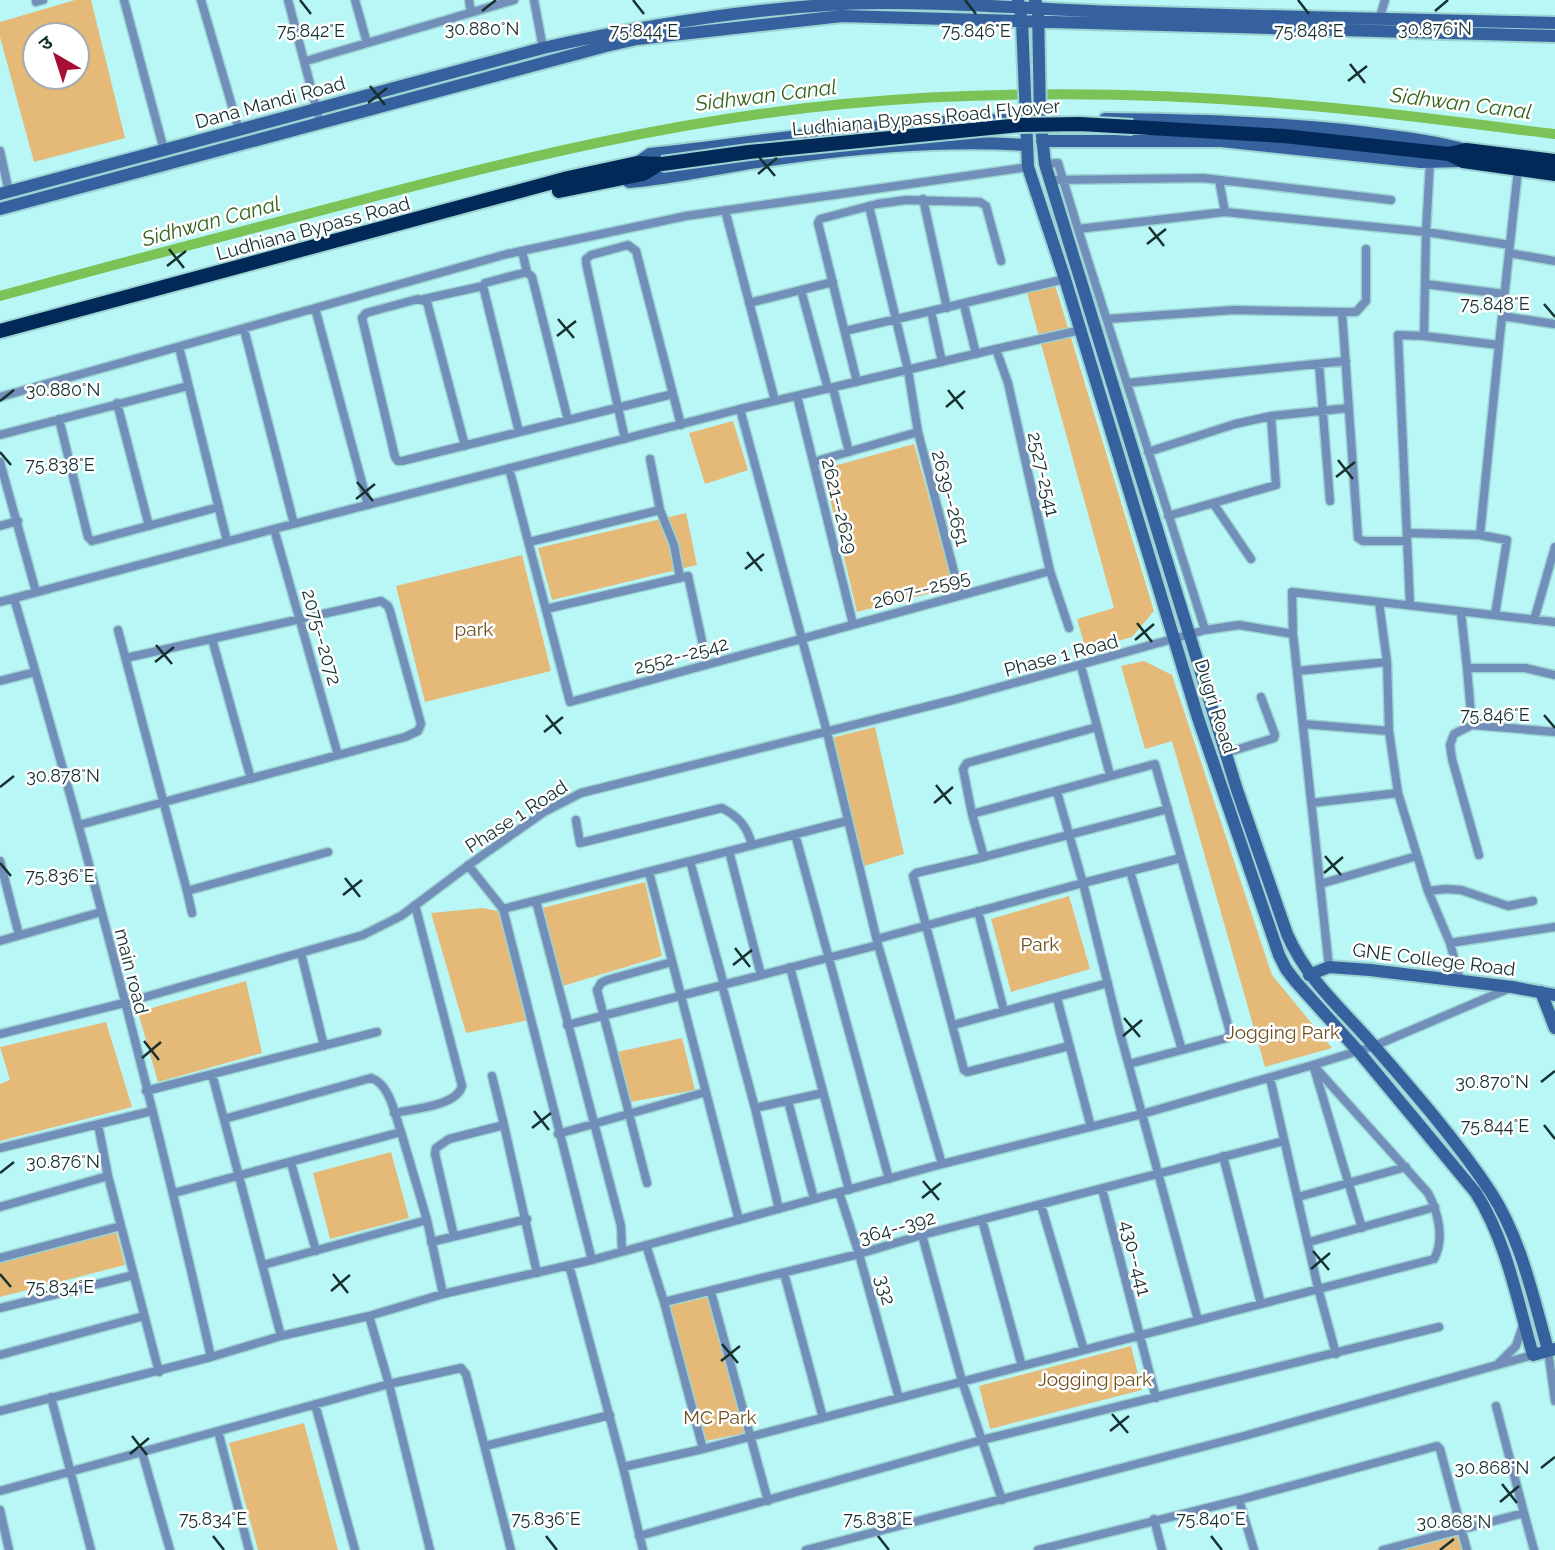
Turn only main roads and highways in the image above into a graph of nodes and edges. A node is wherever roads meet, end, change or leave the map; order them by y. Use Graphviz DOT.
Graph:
graph roads {
  1 [pos="1465,156"];
  2 [pos="1555,161"];
  3 [pos="637,163"];
  4 [pos="660,165"];
  5 [pos="1555,174"];
  6 [pos="616,180"];
  7 [pos="0,331"];
  8 [pos="0,341"];
  1 -- 2 [label="highway"];
  1 -- 4 [label="highway, Ludhiana Bypass Road Flyover, bridge"];
  1 -- 5 [label="highway"];
  3 -- 4 [label="highway, Ludhiana Bypass Road Flyover"];
  3 -- 7 [label="highway, Ludhiana Bypass Road"];
  4 -- 6 [label="highway, Ludhiana Bypass Road Flyover"];
  6 -- 8 [label="highway, Ludhiana Bypass Road"];
}
